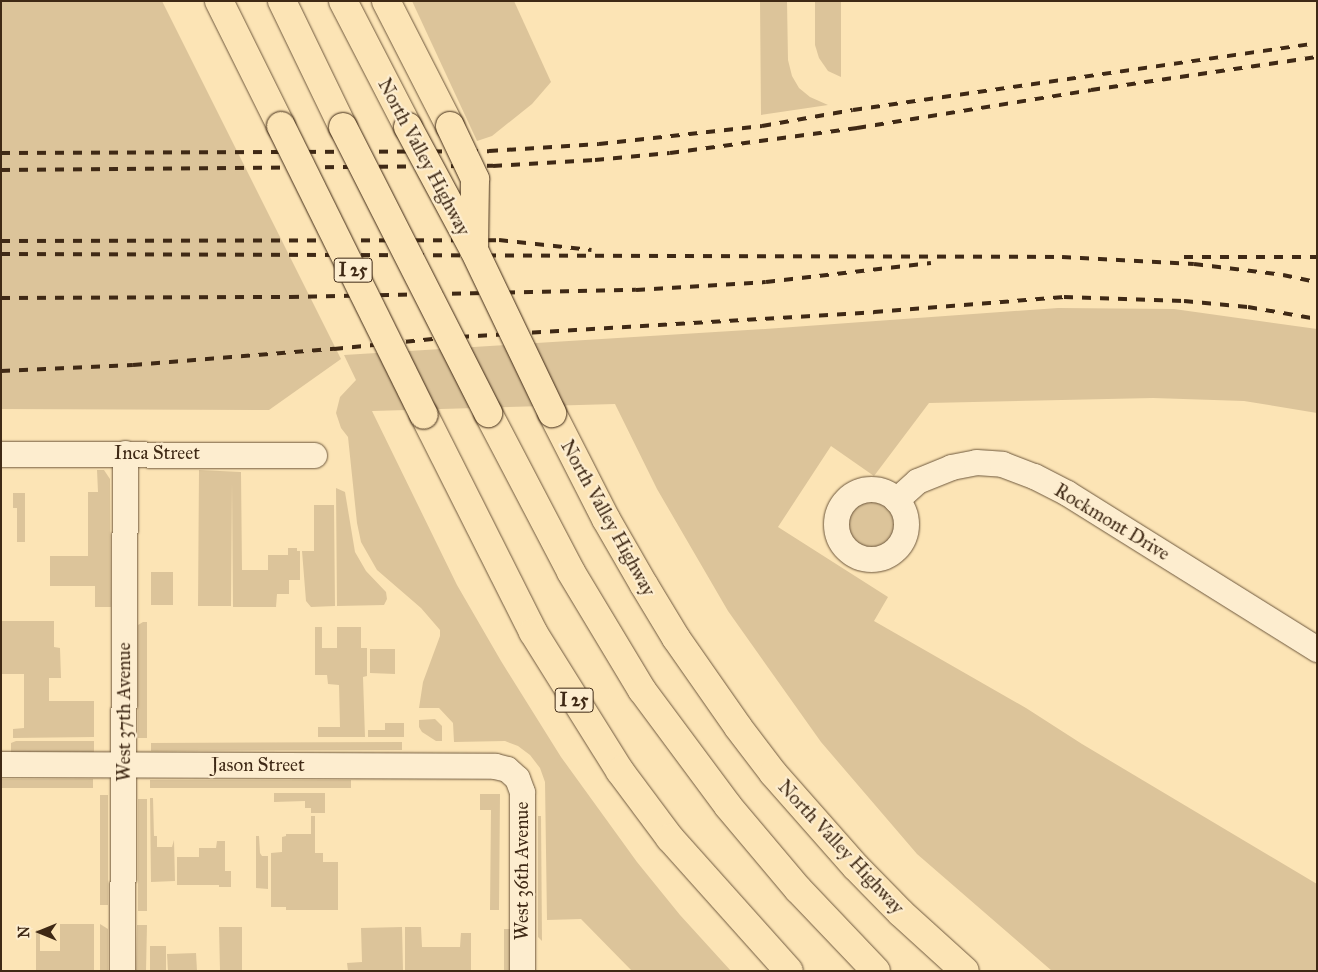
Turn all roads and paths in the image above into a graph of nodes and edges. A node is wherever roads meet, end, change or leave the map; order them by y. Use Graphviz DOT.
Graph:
graph roads {
  1 [pos="219,1"];
  2 [pos="282,1"];
  3 [pos="344,1"];
  4 [pos="386,1"];
  5 [pos="474,250"];
  6 [pos="125,453"];
  7 [pos="1,454"];
  8 [pos="314,455"];
  9 [pos="896,500"];
  10 [pos="1317,649"];
  11 [pos="1,764"];
  12 [pos="124,765"];
  13 [pos="512,773"];
  14 [pos="122,971"];
  15 [pos="522,971"];
  16 [pos="789,971"];
  17 [pos="876,971"];
  18 [pos="965,971"];
  1 -- 16 [label="highway, I 25, bridge"];
  2 -- 17 [label="highway, bridge"];
  3 -- 5 [label="highway, North Valley Highway, bridge"];
  4 -- 5 [label="highway, bridge"];
  5 -- 18 [label="highway, North Valley Highway, bridge"];
  6 -- 7 [label="street, Inca Street"];
  6 -- 8 [label="street, Inca Street"];
  6 -- 12 [label="street, West 37th Avenue"];
  9 -- 10 [label="street, Rockmont Drive"];
  11 -- 12 [label="street, Jason Street"];
  12 -- 13 [label="street, Jason Street"];
  12 -- 14 [label="street, West 37th Avenue"];
  13 -- 15 [label="street, West 36th Avenue"];
}
